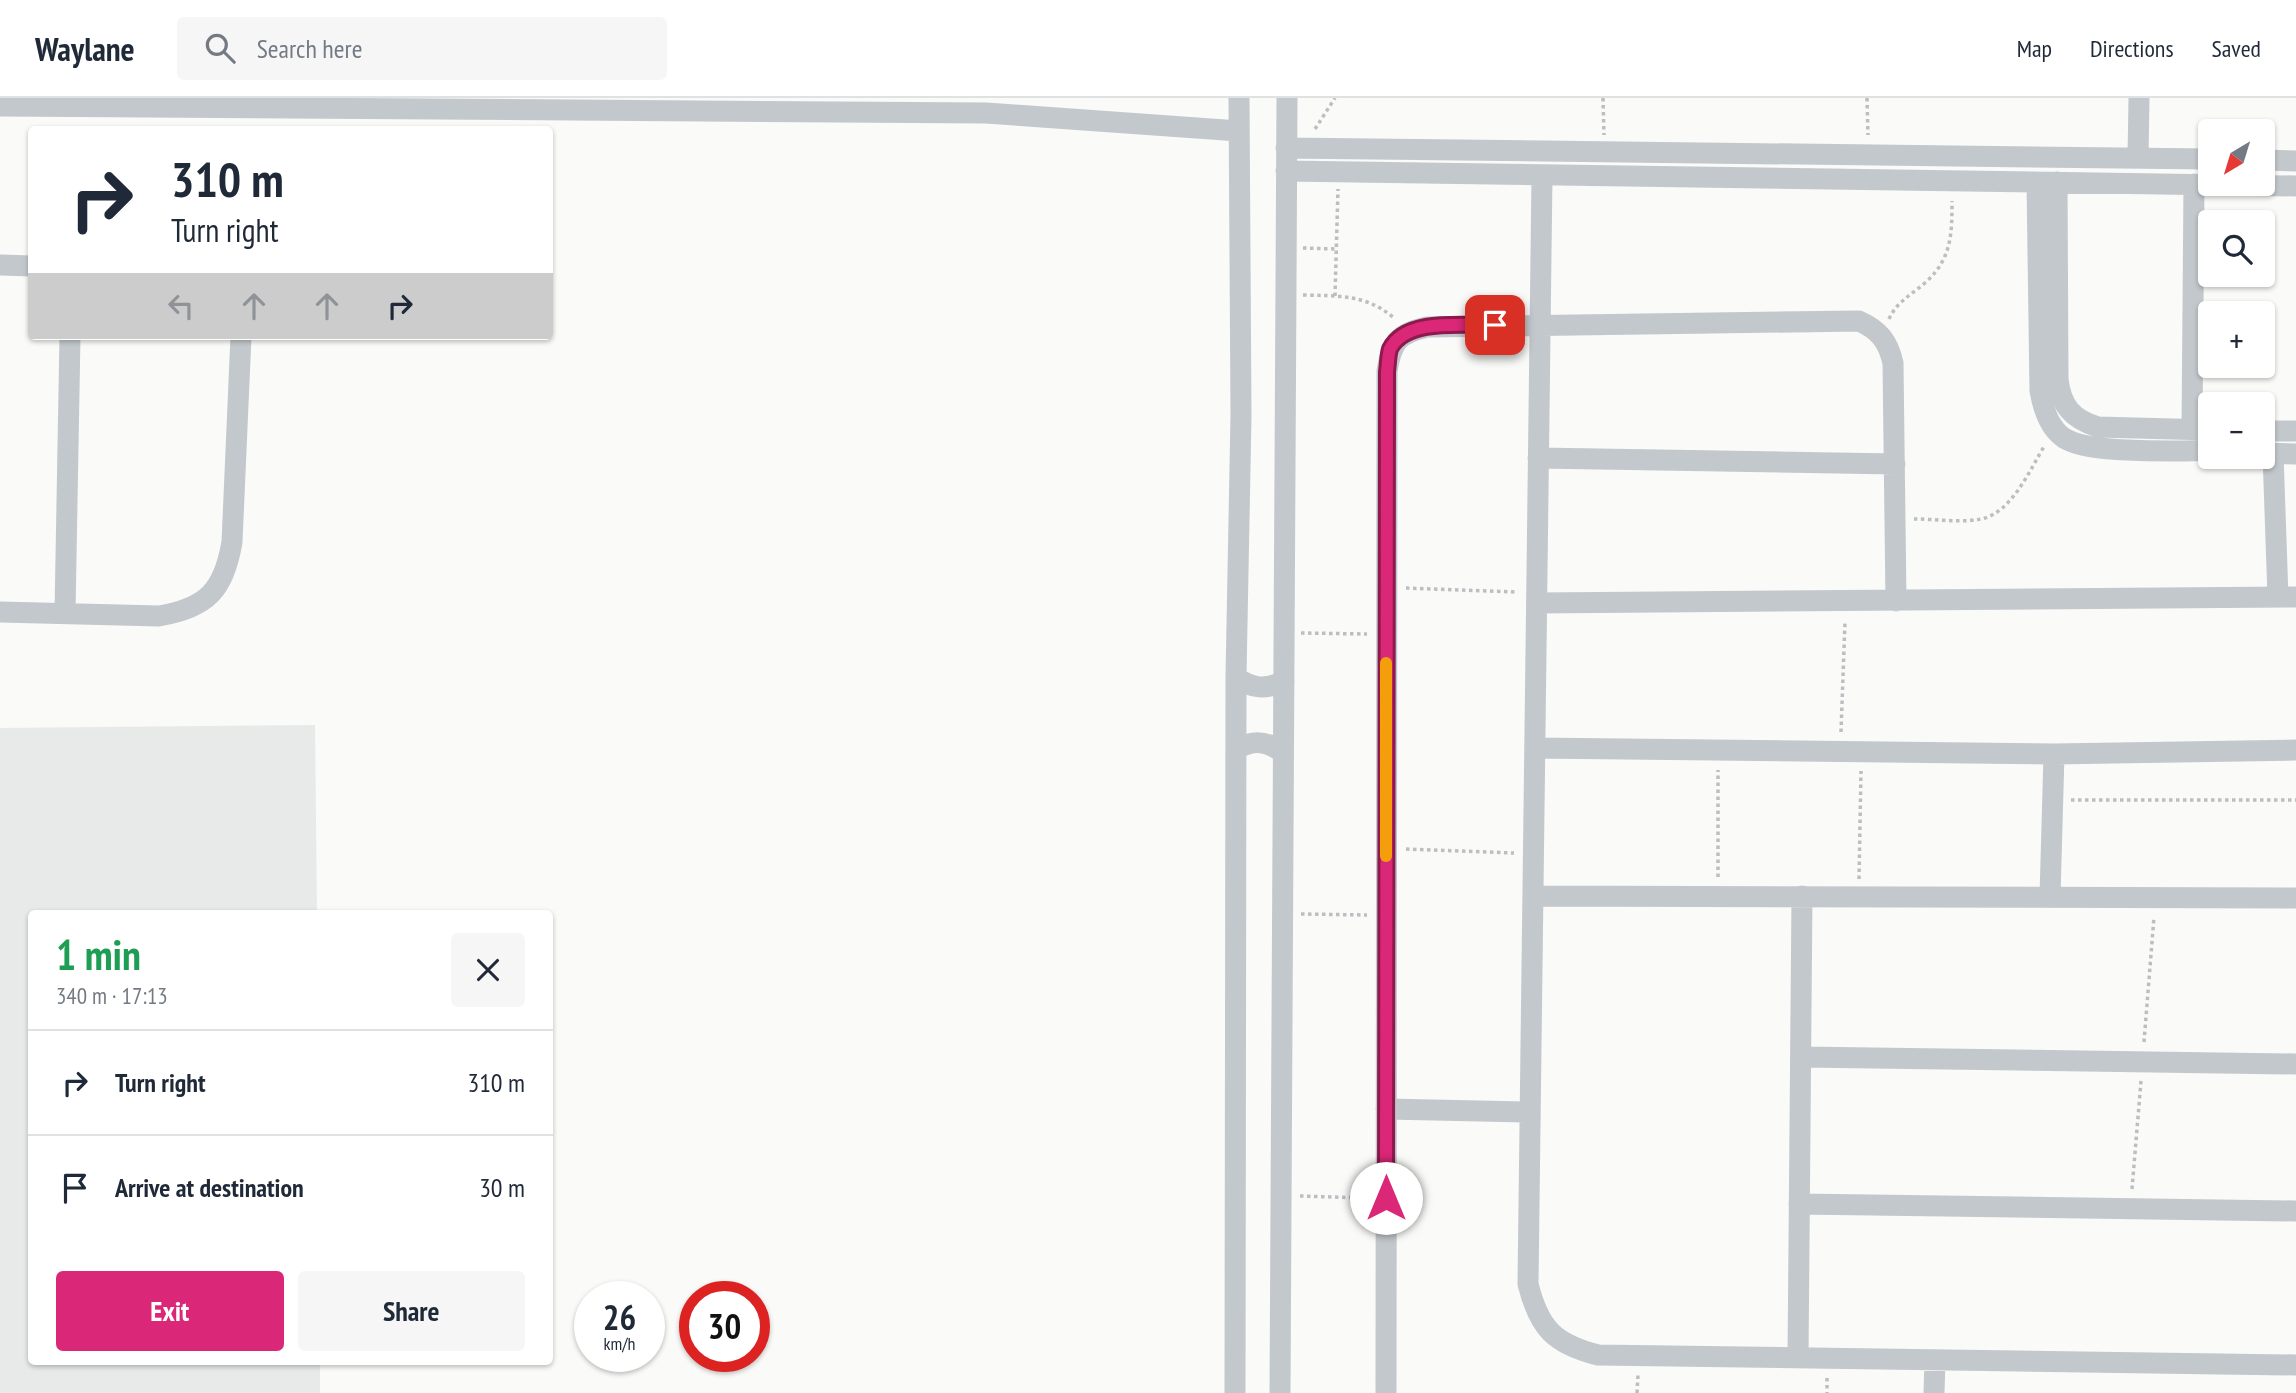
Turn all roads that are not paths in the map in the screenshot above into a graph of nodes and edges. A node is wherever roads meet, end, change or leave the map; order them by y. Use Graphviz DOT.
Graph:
graph roads {
  1 [pos="1239,98"];
  2 [pos="1287,98"];
  3 [pos="2139,98"];
  4 [pos="357,103"];
  5 [pos="0,106"];
  6 [pos="1239,131"];
  7 [pos="1295,147"];
  8 [pos="1386,148"];
  9 [pos="1927,155"];
  10 [pos="2138,158"];
  11 [pos="2198,159"];
  12 [pos="2275,160"];
  13 [pos="2296,161"];
  14 [pos="1286,171"];
  15 [pos="1385,174"];
  16 [pos="1542,176"];
  17 [pos="1927,181"];
  18 [pos="2047,182"];
  19 [pos="2194,184"];
  20 [pos="2296,186"];
  21 [pos="0,265"];
  22 [pos="28,266"];
  23 [pos="1540,323"];
  24 [pos="70,340"];
  25 [pos="241,340"];
  26 [pos="2200,392"];
  27 [pos="2198,430"];
  28 [pos="2275,430"];
  29 [pos="2296,431"];
  30 [pos="2198,451"];
  31 [pos="2275,454"];
  32 [pos="2296,454"];
  33 [pos="1538,458"];
  34 [pos="1895,464"];
  35 [pos="2270,469"];
  36 [pos="2287,597"];
  37 [pos="1537,598"];
  38 [pos="1896,601"];
  39 [pos="0,612"];
  40 [pos="65,614"];
  41 [pos="1236,677"];
  42 [pos="1284,681"];
  43 [pos="1535,748"];
  44 [pos="1237,749"];
  45 [pos="2296,750"];
  46 [pos="1283,753"];
  47 [pos="2054,754"];
  48 [pos="1533,896"];
  49 [pos="1802,896"];
  50 [pos="2050,897"];
  51 [pos="2296,898"];
  52 [pos="1801,1057"];
  53 [pos="2296,1063"];
  54 [pos="1386,1109"];
  55 [pos="1530,1112"];
  56 [pos="1799,1204"];
  57 [pos="2296,1212"];
  58 [pos="1798,1358"];
  59 [pos="1935,1360"];
  60 [pos="2296,1365"];
  61 [pos="1235,1393"];
  62 [pos="1280,1393"];
  63 [pos="1386,1393"];
  64 [pos="1934,1393"];
  1 -- 6 [label="street"];
  2 -- 7 [label="street"];
  3 -- 10 [label="street"];
  4 -- 5 [label="street"];
  4 -- 6 [label="street"];
  6 -- 41 [label="street"];
  7 -- 8 [label="street"];
  7 -- 14 [label="street"];
  8 -- 9 [label="street"];
  8 -- 15 [label="street"];
  9 -- 10 [label="street"];
  9 -- 17 [label="street"];
  10 -- 11 [label="street"];
  12 -- 13 [label="street"];
  14 -- 15 [label="street"];
  14 -- 42 [label="street"];
  15 -- 16 [label="street"];
  16 -- 17 [label="street"];
  16 -- 23 [label="street"];
  17 -- 18 [label="street"];
  18 -- 19 [label="street"];
  18 -- 27 [label="street"];
  18 -- 30 [label="street"];
  19 -- 20 [label="street"];
  19 -- 26 [label="street"];
  21 -- 22 [label="street"];
  23 -- 33 [label="street"];
  23 -- 34 [label="street"];
  23 -- 54 [label="street"];
  24 -- 40 [label="street"];
  25 -- 40 [label="street"];
  28 -- 29 [label="street"];
  31 -- 32 [label="street"];
  33 -- 34 [label="street"];
  33 -- 37 [label="street"];
  34 -- 38 [label="street"];
  35 -- 36 [label="street"];
  36 -- 38 [label="street"];
  37 -- 38 [label="street"];
  37 -- 43 [label="street"];
  39 -- 40 [label="street"];
  41 -- 42 [label="street"];
  41 -- 44 [label="street"];
  42 -- 46 [label="street"];
  43 -- 47 [label="street"];
  43 -- 48 [label="street"];
  44 -- 46 [label="street"];
  44 -- 61 [label="street"];
  45 -- 47 [label="street"];
  46 -- 62 [label="street"];
  47 -- 50 [label="street"];
  48 -- 49 [label="street"];
  48 -- 55 [label="street"];
  49 -- 50 [label="street"];
  49 -- 52 [label="street"];
  50 -- 51 [label="street"];
  52 -- 53 [label="street"];
  52 -- 56 [label="street"];
  54 -- 55 [label="street"];
  54 -- 63 [label="street"];
  55 -- 58 [label="street"];
  56 -- 57 [label="street"];
  56 -- 58 [label="street"];
  58 -- 59 [label="street"];
  59 -- 60 [label="street"];
  59 -- 64 [label="street"];
}
